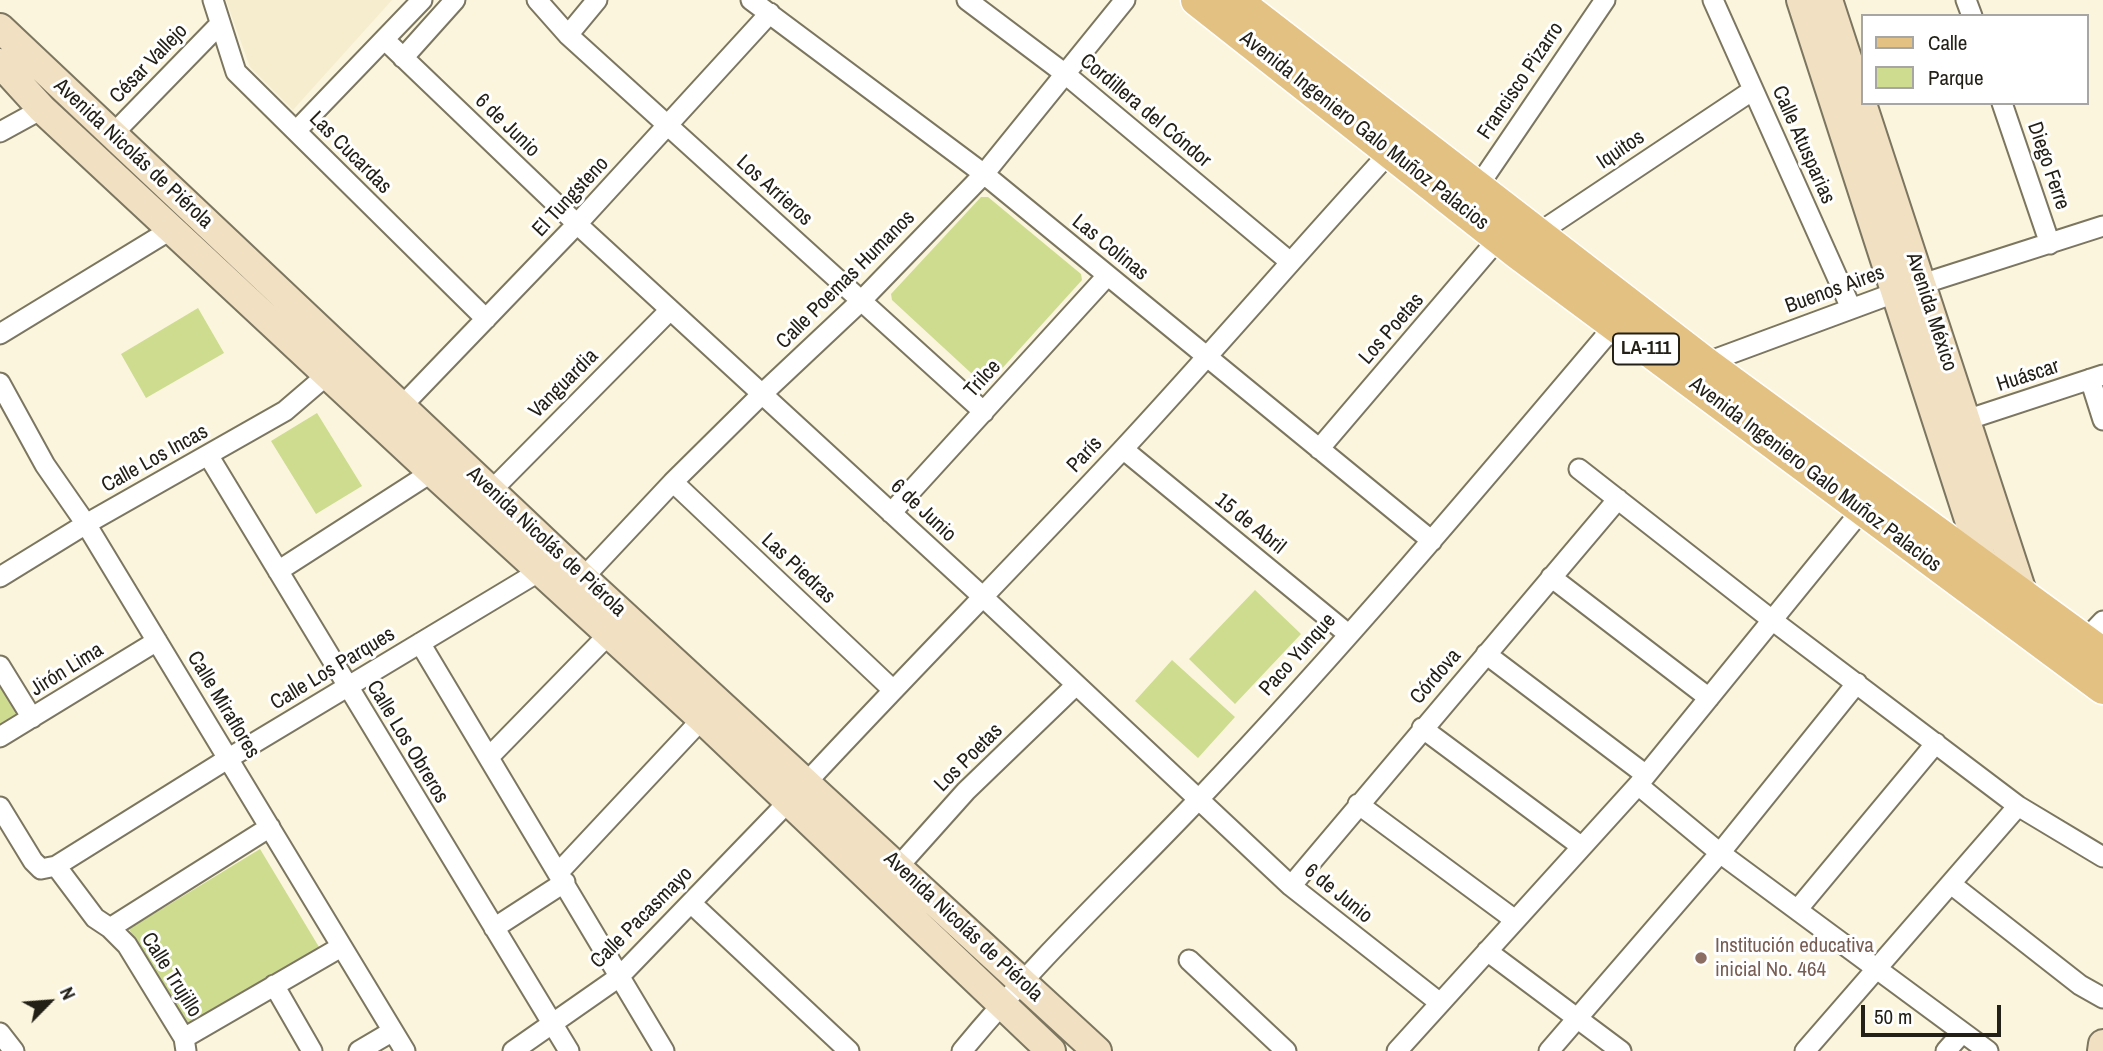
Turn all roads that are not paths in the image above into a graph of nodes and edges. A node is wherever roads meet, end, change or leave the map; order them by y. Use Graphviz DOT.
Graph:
graph roads {
  1 [pos="213,0"];
  2 [pos="422,0"];
  3 [pos="455,0"];
  4 [pos="537,0"];
  5 [pos="597,0"];
  6 [pos="751,0"];
  7 [pos="967,0"];
  8 [pos="1125,0"];
  9 [pos="1197,0"];
  10 [pos="1235,0"];
  11 [pos="1605,0"];
  12 [pos="1713,0"];
  13 [pos="1801,0"];
  14 [pos="1828,0"];
  15 [pos="769,13"];
  16 [pos="220,24"];
  17 [pos="0,28"];
  18 [pos="568,35"];
  19 [pos="385,40"];
  20 [pos="403,58"];
  21 [pos="0,63"];
  22 [pos="1064,73"];
  23 [pos="1753,90"];
  24 [pos="2003,105"];
  25 [pos="41,109"];
  26 [pos="667,125"];
  27 [pos="296,131"];
  28 [pos="0,132"];
  29 [pos="112,135"];
  30 [pos="1390,152"];
  31 [pos="984,174"];
  32 [pos="1477,188"];
  33 [pos="577,225"];
  34 [pos="2103,226"];
  35 [pos="172,229"];
  36 [pos="1518,242"];
  37 [pos="2050,244"];
  38 [pos="1289,261"];
  39 [pos="1107,275"];
  40 [pos="1909,288"];
  41 [pos="861,301"];
  42 [pos="1851,308"];
  43 [pos="670,310"];
  44 [pos="486,319"];
  45 [pos="1615,325"];
  46 [pos="0,334"];
  47 [pos="1207,358"];
  48 [pos="1705,363"];
  49 [pos="327,375"];
  50 [pos="2096,377"];
  51 [pos="0,383"];
  52 [pos="762,394"];
  53 [pos="401,407"];
  54 [pos="984,412"];
  55 [pos="7,416"];
  56 [pos="1966,419"];
  57 [pos="2103,420"];
  58 [pos="1123,449"];
  59 [pos="1320,449"];
  60 [pos="208,455"];
  61 [pos="1579,469"];
  62 [pos="432,472"];
  63 [pos="673,482"];
  64 [pos="491,491"];
  65 [pos="1618,499"];
  66 [pos="1861,511"];
  67 [pos="891,513"];
  68 [pos="86,524"];
  69 [pos="1432,541"];
  70 [pos="278,571"];
  71 [pos="540,571"];
  72 [pos="0,578"];
  73 [pos="583,578"];
  74 [pos="1551,578"];
  75 [pos="1982,583"];
  76 [pos="983,597"];
  77 [pos="2020,611"];
  78 [pos="1772,620"];
  79 [pos="1348,634"];
  80 [pos="608,635"];
  81 [pos="2096,639"];
  82 [pos="157,641"];
  83 [pos="420,643"];
  84 [pos="1486,654"];
  85 [pos="0,666"];
  86 [pos="1857,683"];
  87 [pos="1076,685"];
  88 [pos="347,687"];
  89 [pos="2103,688"];
  90 [pos="893,690"];
  91 [pos="1709,698"];
  92 [pos="32,718"];
  93 [pos="702,719"];
  94 [pos="1422,728"];
  95 [pos="0,737"];
  96 [pos="1936,743"];
  97 [pos="489,757"];
  98 [pos="229,758"];
  99 [pos="1642,780"];
  100 [pos="797,792"];
  101 [pos="1198,800"];
  102 [pos="1358,804"];
  103 [pos="2018,806"];
  104 [pos="0,807"];
  105 [pos="270,827"];
  106 [pos="1582,846"];
  107 [pos="1720,853"];
  108 [pos="2103,857"];
  109 [pos="898,867"];
  110 [pos="48,868"];
  111 [pos="562,877"];
  112 [pos="1951,884"];
  113 [pos="1290,886"];
  114 [pos="691,903"];
  115 [pos="1797,910"];
  116 [pos="1515,920"];
  117 [pos="110,928"];
  118 [pos="494,928"];
  119 [pos="341,947"];
  120 [pos="1487,951"];
  121 [pos="1189,960"];
  122 [pos="1877,969"];
  123 [pos="619,977"];
  124 [pos="275,985"];
  125 [pos="1012,992"];
  126 [pos="2103,998"];
  127 [pos="1440,1003"];
  128 [pos="1576,1018"];
  129 [pos="553,1024"];
  130 [pos="393,1031"];
  131 [pos="0,1033"];
  132 [pos="1962,1033"];
  133 [pos="185,1044"];
  134 [pos="2103,1044"];
  135 [pos="14,1051"];
  136 [pos="312,1051"];
  137 [pos="359,1051"];
  138 [pos="405,1051"];
  139 [pos="513,1051"];
  140 [pos="569,1051"];
  141 [pos="664,1051"];
  142 [pos="849,1051"];
  143 [pos="962,1051"];
  144 [pos="1051,1051"];
  145 [pos="1097,1051"];
  146 [pos="1286,1051"];
  147 [pos="1397,1051"];
  148 [pos="1549,1051"];
  149 [pos="1621,1051"];
  150 [pos="1805,1051"];
  151 [pos="1946,1051"];
  152 [pos="1988,1051"];
  153 [pos="2102,1051"];
  1 -- 16 [label="street, Las Cucardas"];
  2 -- 19 [label="street"];
  3 -- 20 [label="street"];
  4 -- 18 [label="street, Los Arrieros"];
  5 -- 18 [label="street"];
  6 -- 15 [label="street, Las Colinas"];
  7 -- 22 [label="street, Cordillera del Cóndor"];
  8 -- 22 [label="street, Calle Poemas Humanos"];
  9 -- 30 [label="main road, Avenida Ingeniero Galo Muñoz Palacios / LA-111"];
  10 -- 32 [label="main road, Avenida Ingeniero Galo Muñoz Palacios / LA-111"];
  11 -- 32 [label="street, Francisco Pizarro"];
  12 -- 23 [label="street, Calle Atusparias"];
  13 -- 40 [label="street, Avenida México"];
  14 -- 40 [label="street, Avenida México"];
  15 -- 26 [label="street, El Tungsteno"];
  15 -- 31 [label="street, Las Colinas"];
  16 -- 27 [label="street, Las Cucardas"];
  16 -- 29 [label="street, César Vallejo"];
  17 -- 29 [label="street, Avenida Nicolás de Piérola"];
  18 -- 26 [label="street, Los Arrieros"];
  19 -- 20 [label="street, 6 de Junio"];
  19 -- 27 [label="street"];
  20 -- 33 [label="street, 6 de Junio"];
  21 -- 25 [label="street, Avenida Nicolás de Piérola"];
  22 -- 31 [label="street, Calle Poemas Humanos"];
  22 -- 38 [label="street, Cordillera del Cóndor"];
  23 -- 36 [label="street, Iquitos"];
  23 -- 42 [label="street, Calle Atusparias"];
  24 -- 37 [label="street, Diego Ferre"];
  25 -- 28 [label="street"];
  25 -- 35 [label="street, Avenida Nicolás de Piérola"];
  26 -- 33 [label="street, El Tungsteno"];
  26 -- 41 [label="street, Los Arrieros"];
  27 -- 44 [label="street, Las Cucardas"];
  29 -- 53 [label="street, Avenida Nicolás de Piérola"];
  30 -- 36 [label="main road, Avenida Ingeniero Galo Muñoz Palacios / LA-111"];
  30 -- 38 [label="street, París"];
  31 -- 39 [label="street, Las Colinas"];
  31 -- 41 [label="street, Calle Poemas Humanos"];
  32 -- 36 [label="main road, Avenida Ingeniero Galo Muñoz Palacios / LA-111"];
  33 -- 43 [label="street, 6 de Junio"];
  33 -- 44 [label="street, El Tungsteno"];
  34 -- 37 [label="street, Buenos Aires"];
  35 -- 46 [label="street"];
  35 -- 49 [label="street, Avenida Nicolás de Piérola"];
  36 -- 45 [label="main road, Avenida Ingeniero Galo Muñoz Palacios / LA-111"];
  36 -- 48 [label="main road, Avenida Ingeniero Galo Muñoz Palacios / LA-111"];
  36 -- 59 [label="street, Los Poetas"];
  37 -- 40 [label="street, Buenos Aires"];
  38 -- 47 [label="street, París"];
  39 -- 47 [label="street, Las Colinas"];
  39 -- 54 [label="street, Trilce"];
  40 -- 42 [label="street, Buenos Aires"];
  40 -- 56 [label="street, Avenida México"];
  40 -- 75 [label="street, Avenida México"];
  41 -- 52 [label="street, Calle Poemas Humanos"];
  41 -- 54 [label="street, Los Arrieros"];
  42 -- 48 [label="street, Buenos Aires"];
  43 -- 52 [label="street, 6 de Junio"];
  43 -- 64 [label="street, Vanguardia"];
  44 -- 53 [label="street, El Tungsteno"];
  45 -- 66 [label="main road, Avenida Ingeniero Galo Muñoz Palacios / LA-111"];
  45 -- 69 [label="street, Paco Yunque"];
  47 -- 58 [label="street, París"];
  47 -- 59 [label="street, Las Colinas"];
  48 -- 75 [label="main road, Avenida Ingeniero Galo Muñoz Palacios / LA-111"];
  49 -- 60 [label="street, Calle Los Incas"];
  49 -- 62 [label="street, Avenida Nicolás de Piérola"];
  50 -- 56 [label="street, Huáscar"];
  50 -- 57 [label="street"];
  51 -- 55 [label="street, Calle Miraflores"];
  52 -- 63 [label="street, Calle Poemas Humanos"];
  52 -- 67 [label="street, 6 de Junio"];
  53 -- 64 [label="street, Avenida Nicolás de Piérola"];
  54 -- 67 [label="street, Trilce"];
  55 -- 68 [label="street, Calle Miraflores"];
  56 -- 77 [label="street, Avenida México"];
  58 -- 76 [label="street, París"];
  58 -- 79 [label="street, 15 de Abril"];
  59 -- 69 [label="street, Las Colinas"];
  60 -- 68 [label="street, Calle Los Incas"];
  60 -- 70 [label="street, Calle Los Obreros"];
  61 -- 65 [label="street"];
  62 -- 70 [label="street"];
  62 -- 71 [label="street, Avenida Nicolás de Piérola"];
  63 -- 73 [label="street, Calle Poemas Humanos"];
  63 -- 90 [label="street, Las Piedras"];
  64 -- 73 [label="street, Avenida Nicolás de Piérola"];
  65 -- 74 [label="street, Córdova"];
  65 -- 78 [label="street"];
  66 -- 75 [label="main road, Avenida Ingeniero Galo Muñoz Palacios / LA-111"];
  66 -- 78 [label="street"];
  67 -- 76 [label="street, 6 de Junio"];
  68 -- 72 [label="street, Calle Los Incas"];
  68 -- 82 [label="street, Calle Miraflores"];
  69 -- 79 [label="street, Paco Yunque"];
  70 -- 88 [label="street, Calle Los Obreros"];
  71 -- 80 [label="street, Avenida Nicolás de Piérola"];
  71 -- 83 [label="street, Calle Los Parques"];
  73 -- 100 [label="street, Avenida Nicolás de Piérola"];
  74 -- 84 [label="street, Córdova"];
  74 -- 91 [label="street"];
  75 -- 77 [label="main road, Avenida Ingeniero Galo Muñoz Palacios / LA-111"];
  76 -- 87 [label="street, 6 de Junio"];
  76 -- 90 [label="street, París"];
  77 -- 81 [label="main road, Avenida Ingeniero Galo Muñoz Palacios / LA-111"];
  77 -- 89 [label="main road, Avenida Ingeniero Galo Muñoz Palacios / LA-111"];
  78 -- 86 [label="street"];
  78 -- 91 [label="street"];
  79 -- 101 [label="street, Paco Yunque"];
  80 -- 93 [label="street, Avenida Nicolás de Piérola"];
  80 -- 97 [label="street"];
  82 -- 92 [label="street, Jirón Lima"];
  82 -- 98 [label="street, Calle Miraflores"];
  83 -- 88 [label="street, Calle Los Parques"];
  83 -- 97 [label="street"];
  84 -- 94 [label="street, Córdova"];
  84 -- 99 [label="street"];
  85 -- 92 [label="street"];
  86 -- 96 [label="street"];
  86 -- 107 [label="street"];
  87 -- 101 [label="street, 6 de Junio"];
  87 -- 109 [label="street, Los Poetas"];
  88 -- 98 [label="street, Calle Los Parques"];
  88 -- 118 [label="street, Calle Los Obreros"];
  90 -- 100 [label="street, París"];
  91 -- 99 [label="street"];
  92 -- 95 [label="street, Jirón Lima"];
  93 -- 100 [label="street, Avenida Nicolás de Piérola"];
  93 -- 111 [label="street"];
  94 -- 102 [label="street, Córdova"];
  94 -- 106 [label="street"];
  96 -- 103 [label="street"];
  96 -- 115 [label="street"];
  97 -- 111 [label="street"];
  98 -- 105 [label="street, Calle Miraflores"];
  98 -- 110 [label="street, Calle Los Parques"];
  99 -- 106 [label="street"];
  99 -- 107 [label="street"];
  100 -- 109 [label="street, Avenida Nicolás de Piérola"];
  100 -- 114 [label="street, Calle Pacasmayo"];
  100 -- 125 [label="street, Avenida Nicolás de Piérola"];
  101 -- 113 [label="street, 6 de Junio"];
  101 -- 125 [label="street, Paco Yunque"];
  102 -- 113 [label="street, Córdova"];
  102 -- 116 [label="street"];
  103 -- 108 [label="street"];
  103 -- 112 [label="street"];
  104 -- 110 [label="street, Calle Trujillo"];
  105 -- 117 [label="street"];
  105 -- 119 [label="street, Calle Miraflores"];
  106 -- 116 [label="street"];
  107 -- 115 [label="street"];
  107 -- 128 [label="street"];
  109 -- 125 [label="street, Avenida Nicolás de Piérola"];
  110 -- 117 [label="street, Calle Trujillo"];
  111 -- 118 [label="street"];
  111 -- 123 [label="street"];
  112 -- 122 [label="street"];
  112 -- 126 [label="street"];
  113 -- 127 [label="street, 6 de Junio"];
  114 -- 123 [label="street, Calle Pacasmayo"];
  114 -- 142 [label="street"];
  115 -- 122 [label="street"];
  116 -- 120 [label="street"];
  117 -- 133 [label="street, Calle Trujillo"];
  118 -- 129 [label="street, Calle Los Obreros"];
  119 -- 124 [label="street"];
  119 -- 130 [label="street, Calle Miraflores"];
  120 -- 127 [label="street"];
  120 -- 128 [label="street"];
  121 -- 146 [label="street"];
  122 -- 132 [label="street"];
  122 -- 150 [label="street"];
  123 -- 129 [label="street, Calle Pacasmayo"];
  123 -- 141 [label="street"];
  124 -- 133 [label="street"];
  124 -- 136 [label="street"];
  125 -- 143 [label="street, Paco Yunque"];
  125 -- 144 [label="street, Avenida Nicolás de Piérola"];
  125 -- 145 [label="street, Avenida Nicolás de Piérola"];
  127 -- 147 [label="street"];
  128 -- 148 [label="street"];
  128 -- 149 [label="street"];
  129 -- 139 [label="street, Calle Pacasmayo"];
  129 -- 140 [label="street, Calle Los Obreros"];
  130 -- 137 [label="street"];
  130 -- 138 [label="street, Calle Miraflores"];
  131 -- 135 [label="street"];
  132 -- 151 [label="street"];
  132 -- 152 [label="street"];
  134 -- 153 [label="street"];
}
